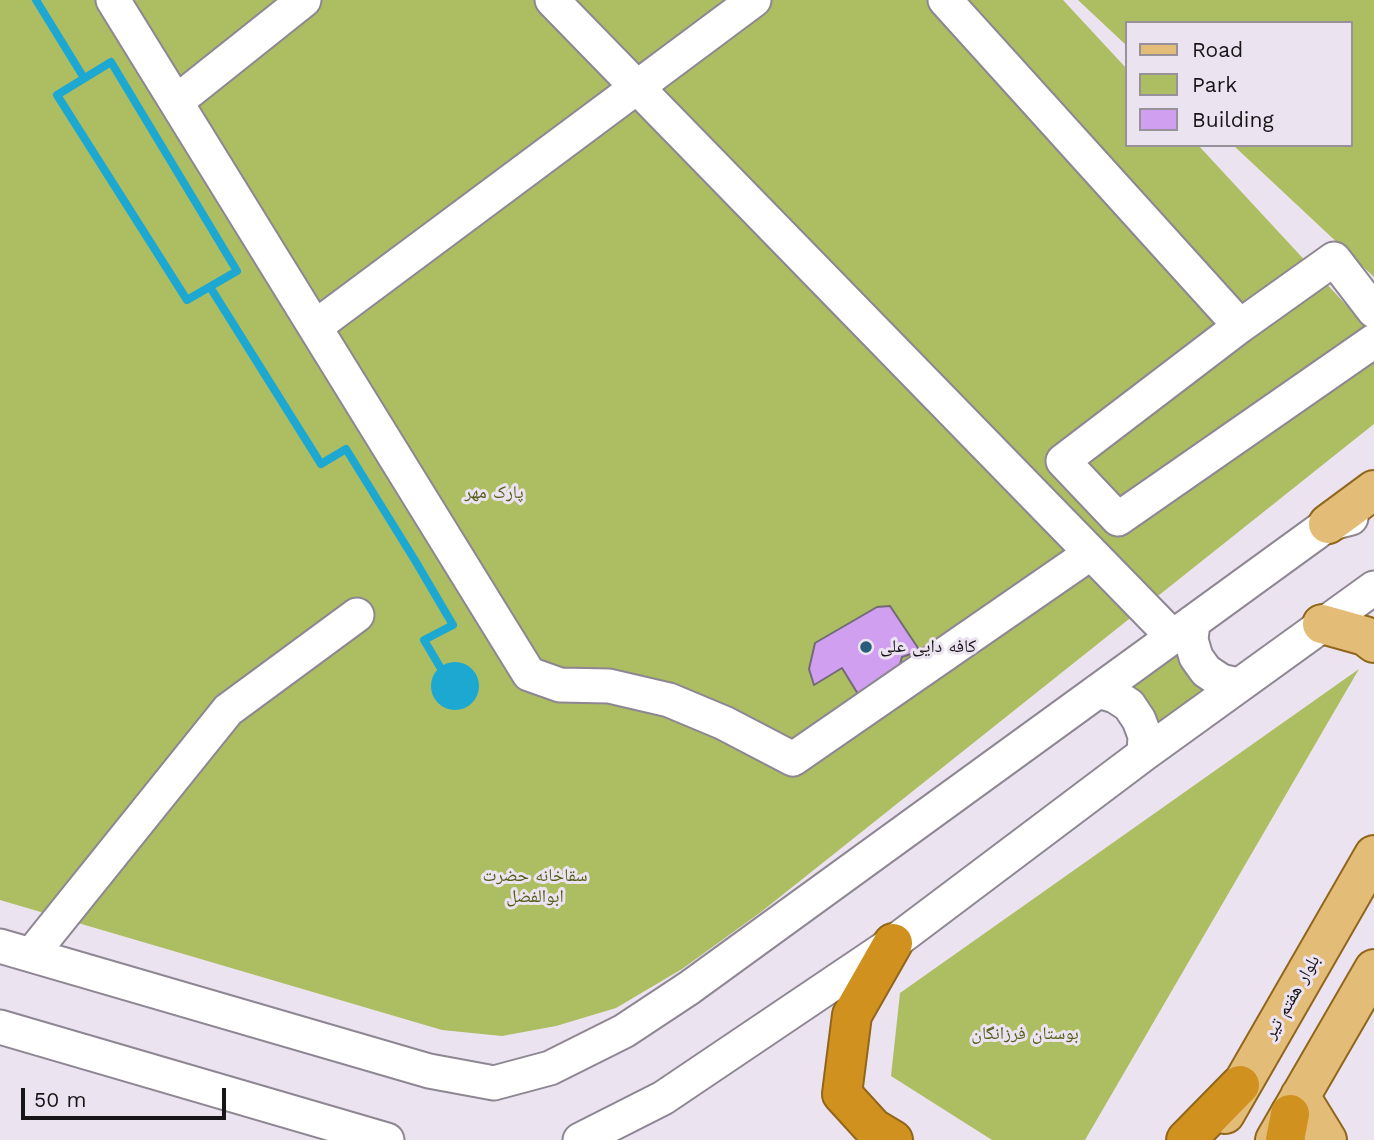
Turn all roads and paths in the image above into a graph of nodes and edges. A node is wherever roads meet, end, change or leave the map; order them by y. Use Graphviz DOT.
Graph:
graph roads {
  1 [pos="113,0"];
  2 [pos="304,0"];
  3 [pos="552,0"];
  4 [pos="754,0"];
  5 [pos="945,0"];
  6 [pos="636,87"];
  7 [pos="176,102"];
  8 [pos="1374,311"];
  9 [pos="1240,326"];
  10 [pos="316,327"];
  11 [pos="1374,341"];
  12 [pos="1374,490"];
  13 [pos="1374,513"];
  14 [pos="1328,524"];
  15 [pos="1091,553"];
  16 [pos="1374,588"];
  17 [pos="357,615"];
  18 [pos="1322,624"];
  19 [pos="1183,629"];
  20 [pos="1374,643"];
  21 [pos="1239,685"];
  22 [pos="1098,691"];
  23 [pos="1144,754"];
  24 [pos="1374,855"];
  25 [pos="893,943"];
  26 [pos="16,951"];
  27 [pos="1374,969"];
  28 [pos="1363,1014"];
  29 [pos="0,1027"];
  30 [pos="1240,1086"];
  31 [pos="1287,1123"];
  32 [pos="891,1139"];
  33 [pos="387,1140"];
  34 [pos="580,1140"];
  35 [pos="1186,1140"];
  36 [pos="1211,1140"];
  37 [pos="1327,1140"];
  1 -- 7 [label="street"];
  2 -- 7 [label="street"];
  3 -- 6 [label="street"];
  4 -- 6 [label="street"];
  5 -- 9 [label="street"];
  6 -- 10 [label="street"];
  6 -- 15 [label="street"];
  7 -- 10 [label="street"];
  8 -- 9 [label="street"];
  9 -- 11 [label="street"];
  10 -- 15 [label="street"];
  12 -- 14 [label="main road"];
  13 -- 14 [label="street"];
  14 -- 19 [label="street"];
  15 -- 19 [label="street"];
  16 -- 18 [label="street"];
  17 -- 26 [label="street"];
  18 -- 20 [label="main road"];
  18 -- 21 [label="street"];
  19 -- 21 [label="street"];
  19 -- 22 [label="street"];
  21 -- 23 [label="street"];
  22 -- 23 [label="street"];
  22 -- 26 [label="street"];
  23 -- 25 [label="street"];
  24 -- 30 [label="main road, بلوار هفتم تیر"];
  25 -- 32 [label="highway"];
  25 -- 34 [label="street"];
  27 -- 28 [label="main road"];
  28 -- 31 [label="main road"];
  29 -- 33 [label="street"];
  30 -- 35 [label="highway"];
  30 -- 36 [label="main road, بلوار هفتم تیر"];
  31 -- 37 [label="main road"];
}
